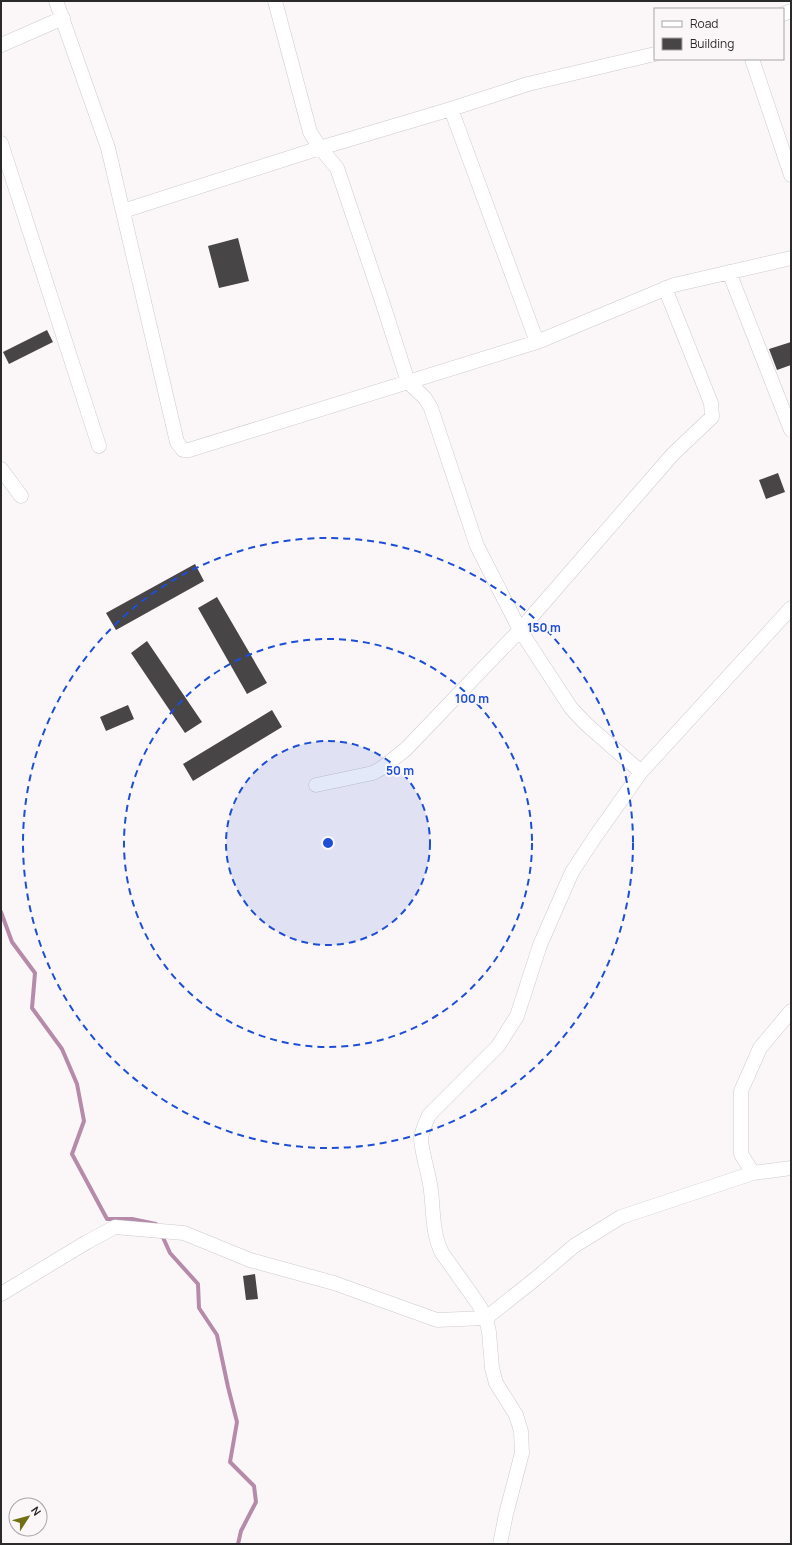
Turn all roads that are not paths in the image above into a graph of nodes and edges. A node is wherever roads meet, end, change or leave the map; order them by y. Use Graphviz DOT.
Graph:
graph roads {
  1 [pos="56,1"];
  2 [pos="275,1"];
  3 [pos="63,18"];
  4 [pos="1,44"];
  5 [pos="654,54"];
  6 [pos="752,60"];
  7 [pos="451,109"];
  8 [pos="1,143"];
  9 [pos="320,148"];
  10 [pos="789,161"];
  11 [pos="791,175"];
  12 [pos="123,211"];
  13 [pos="791,258"];
  14 [pos="729,272"];
  15 [pos="665,288"];
  16 [pos="537,342"];
  17 [pos="408,382"];
  18 [pos="791,430"];
  19 [pos="99,446"];
  20 [pos="1,469"];
  21 [pos="21,496"];
  22 [pos="791,608"];
  23 [pos="520,630"];
  24 [pos="640,772"];
  25 [pos="316,785"];
  26 [pos="791,1011"];
  27 [pos="791,1168"];
  28 [pos="753,1173"];
  29 [pos="1,1294"];
  30 [pos="486,1318"];
  31 [pos="500,1544"];
  1 -- 3 [label="street"];
  2 -- 9 [label="street"];
  3 -- 4 [label="street"];
  3 -- 12 [label="street"];
  5 -- 7 [label="street"];
  6 -- 10 [label="street"];
  7 -- 9 [label="street"];
  7 -- 16 [label="street"];
  8 -- 19 [label="street"];
  9 -- 12 [label="street"];
  9 -- 17 [label="street"];
  10 -- 11 [label="street"];
  12 -- 17 [label="street"];
  13 -- 14 [label="street"];
  14 -- 15 [label="street"];
  14 -- 18 [label="street"];
  15 -- 16 [label="street"];
  15 -- 23 [label="street"];
  16 -- 17 [label="street"];
  17 -- 23 [label="street"];
  20 -- 21 [label="street"];
  22 -- 24 [label="street"];
  23 -- 24 [label="street"];
  23 -- 25 [label="street"];
  24 -- 30 [label="street"];
  26 -- 28 [label="street"];
  27 -- 28 [label="street"];
  28 -- 30 [label="street"];
  29 -- 30 [label="street"];
  30 -- 31 [label="street"];
}
